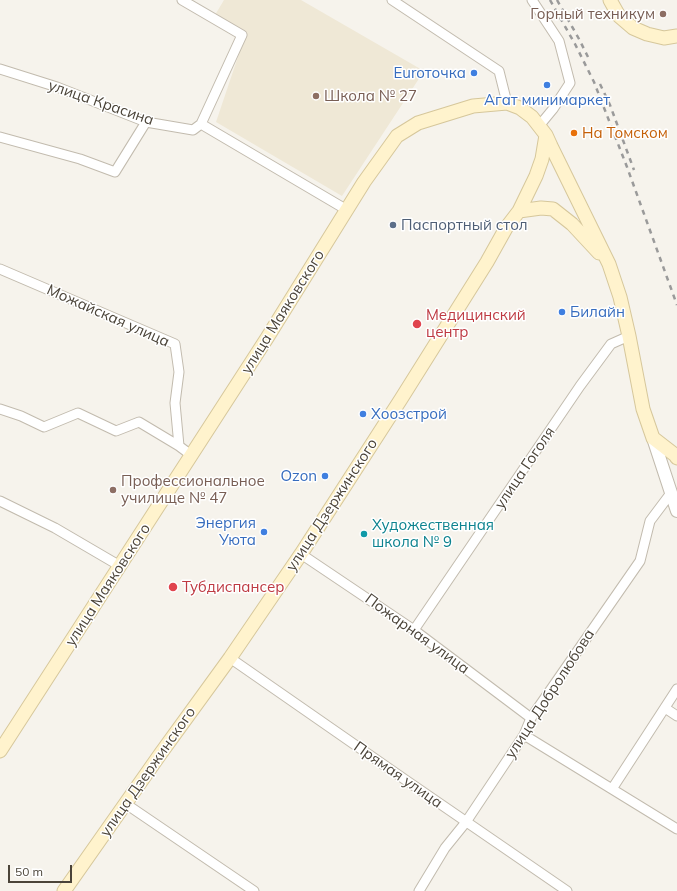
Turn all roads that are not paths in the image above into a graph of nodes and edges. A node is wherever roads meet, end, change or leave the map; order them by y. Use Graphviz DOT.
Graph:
graph roads {
  1 [pos="182,0"];
  2 [pos="392,0"];
  3 [pos="532,0"];
  4 [pos="610,0"];
  5 [pos="677,36"];
  6 [pos="0,69"];
  7 [pos="508,103"];
  8 [pos="146,122"];
  9 [pos="201,124"];
  10 [pos="542,131"];
  11 [pos="0,138"];
  12 [pos="347,210"];
  13 [pos="519,210"];
  14 [pos="609,264"];
  15 [pos="0,269"];
  16 [pos="629,336"];
  17 [pos="0,409"];
  18 [pos="653,438"];
  19 [pos="179,446"];
  20 [pos="191,455"];
  21 [pos="676,455"];
  22 [pos="671,493"];
  23 [pos="0,501"];
  24 [pos="677,511"];
  25 [pos="301,554"];
  26 [pos="120,566"];
  27 [pos="414,630"];
  28 [pos="230,658"];
  29 [pos="677,689"];
  30 [pos="665,708"];
  31 [pos="677,716"];
  32 [pos="531,718"];
  33 [pos="524,735"];
  34 [pos="1,747"];
  35 [pos="612,789"];
  36 [pos="126,804"];
  37 [pos="466,822"];
  38 [pos="677,829"];
  39 [pos="242,882"];
  40 [pos="64,891"];
  41 [pos="236,891"];
  42 [pos="254,891"];
  43 [pos="419,891"];
  44 [pos="567,891"];
  1 -- 9 [label="street"];
  2 -- 7 [label="street"];
  3 -- 10 [label="street"];
  4 -- 5 [label="main road"];
  6 -- 8 [label="street, улица Красина"];
  7 -- 10 [label="main road"];
  7 -- 12 [label="main road, улица Маяковского"];
  8 -- 9 [label="street, улица Красина"];
  8 -- 11 [label="street"];
  9 -- 12 [label="street"];
  10 -- 13 [label="main road, улица Дзержинского"];
  10 -- 14 [label="main road"];
  12 -- 20 [label="main road, улица Маяковского"];
  13 -- 14 [label="main road"];
  13 -- 25 [label="main road, улица Дзержинского"];
  14 -- 16 [label="main road"];
  15 -- 19 [label="street, Можайская улица"];
  16 -- 18 [label="main road"];
  16 -- 27 [label="street, улица Гоголя"];
  17 -- 19 [label="street"];
  18 -- 21 [label="main road"];
  18 -- 22 [label="street"];
  19 -- 20 [label="street"];
  20 -- 26 [label="main road, улица Маяковского"];
  22 -- 24 [label="street"];
  22 -- 32 [label="street, улица Добролюбова"];
  23 -- 26 [label="street"];
  25 -- 27 [label="street, Пожарная улица"];
  25 -- 28 [label="main road, улица Дзержинского"];
  26 -- 34 [label="main road, улица Маяковского"];
  27 -- 32 [label="street, Пожарная улица"];
  28 -- 36 [label="main road, улица Дзержинского"];
  28 -- 37 [label="street, Прямая улица"];
  29 -- 30 [label="street"];
  30 -- 31 [label="street"];
  30 -- 35 [label="street"];
  32 -- 33 [label="street, улица Добролюбова"];
  33 -- 35 [label="street"];
  33 -- 37 [label="street, улица Добролюбова"];
  35 -- 38 [label="street"];
  36 -- 39 [label="street"];
  36 -- 40 [label="main road, улица Дзержинского"];
  37 -- 43 [label="street, улица Добролюбова"];
  37 -- 44 [label="street, Прямая улица"];
  39 -- 41 [label="street"];
  39 -- 42 [label="street"];
}
